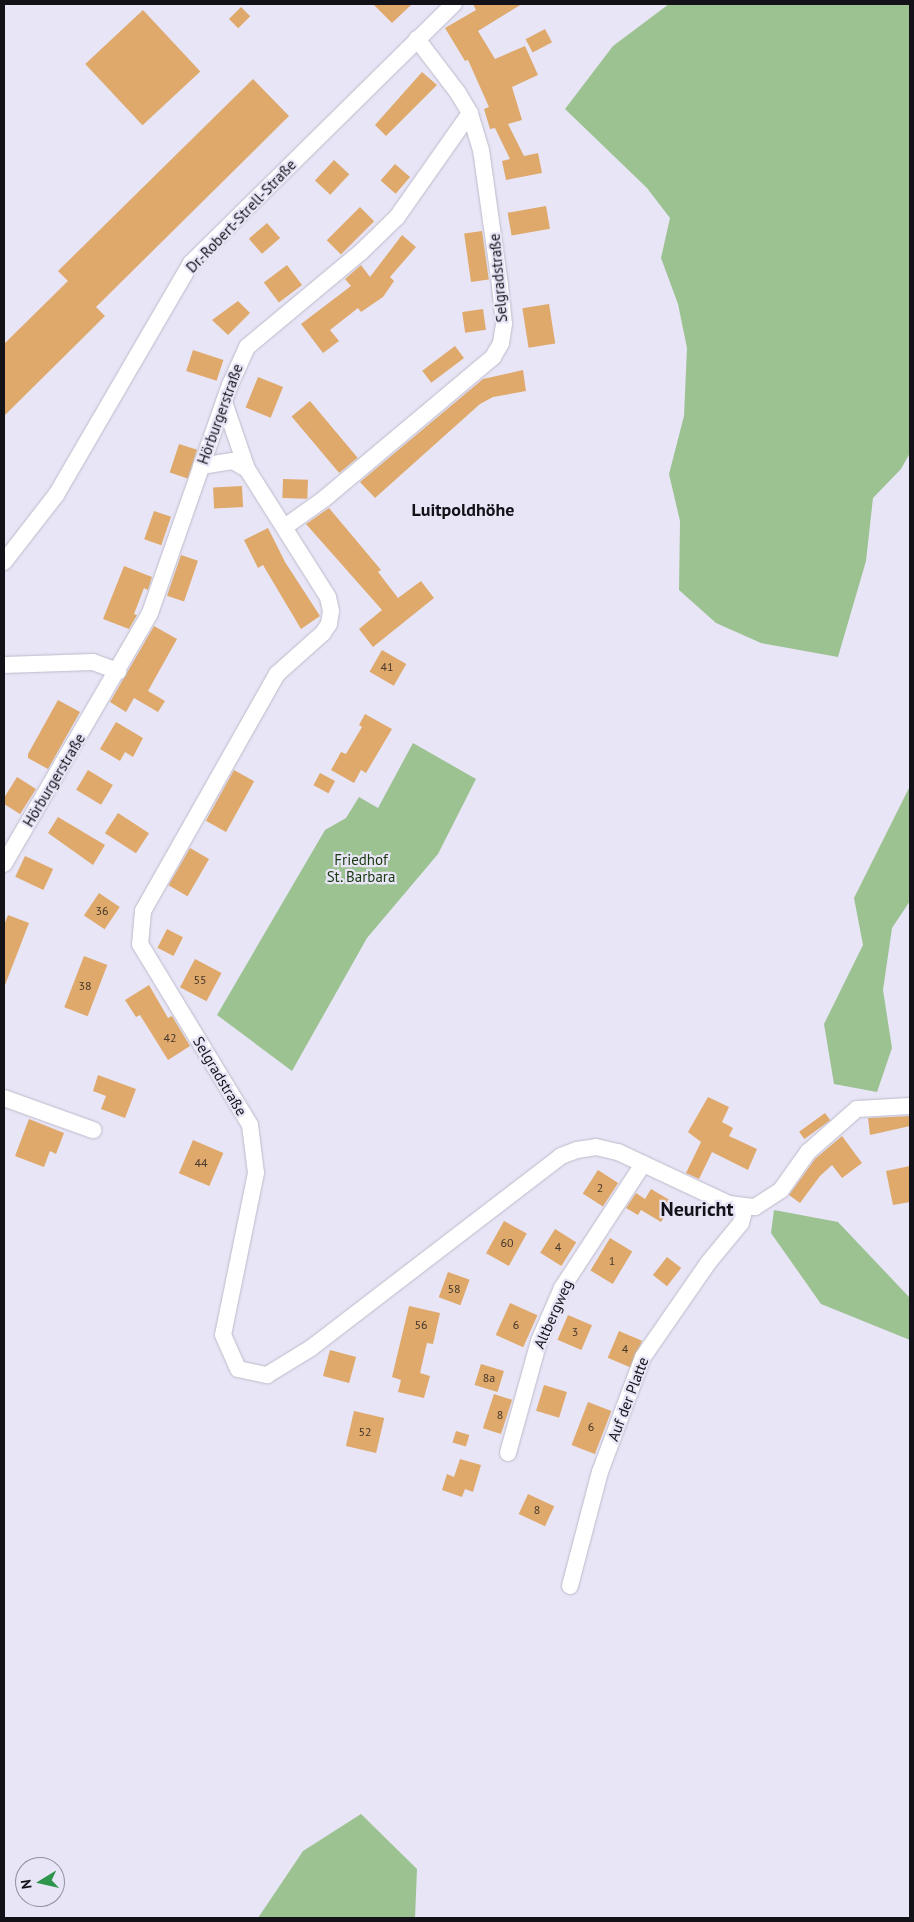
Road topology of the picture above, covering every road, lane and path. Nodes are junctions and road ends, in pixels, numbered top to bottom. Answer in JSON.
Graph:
{"nodes":[{"id":1,"x":454,"y":4,"type":"edge"},
{"id":2,"x":417,"y":39,"type":"junction"},
{"id":3,"x":470,"y":113,"type":"junction"},
{"id":4,"x":224,"y":402,"type":"junction"},
{"id":5,"x":201,"y":466,"type":"junction"},
{"id":6,"x":247,"y":469,"type":"junction"},
{"id":7,"x":286,"y":526,"type":"junction"},
{"id":8,"x":4,"y":562,"type":"edge"},
{"id":9,"x":4,"y":665,"type":"edge"},
{"id":10,"x":118,"y":671,"type":"junction"},
{"id":11,"x":4,"y":864,"type":"edge"},
{"id":12,"x":4,"y":1098,"type":"edge"},
{"id":13,"x":910,"y":1106,"type":"edge"},
{"id":14,"x":93,"y":1130,"type":"dead end"},
{"id":15,"x":643,"y":1164,"type":"junction"},
{"id":16,"x":745,"y":1208,"type":"junction"},
{"id":17,"x":508,"y":1453,"type":"dead end"},
{"id":18,"x":570,"y":1586,"type":"dead end"}],
"edges":[{"from":1,"to":2,"type":"street","name":"Dr.-Robert-Strell-Straße"},
{"from":2,"to":3,"type":"street","name":"Selgradstraße"},
{"from":2,"to":8,"type":"street","name":"Dr.-Robert-Strell-Straße"},
{"from":3,"to":4,"type":"street","name":"Hörburgerstraße"},
{"from":3,"to":7,"type":"street","name":"Selgradstraße"},
{"from":4,"to":5,"type":"street","name":"Hörburgerstraße"},
{"from":4,"to":6,"type":"street","name":"Selgradstraße"},
{"from":5,"to":6,"type":"street"},
{"from":5,"to":10,"type":"street","name":"Hörburgerstraße"},
{"from":6,"to":7,"type":"street","name":"Selgradstraße"},
{"from":7,"to":15,"type":"street","name":"Selgradstraße"},
{"from":9,"to":10,"type":"street"},
{"from":10,"to":11,"type":"street","name":"Hörburgerstraße"},
{"from":12,"to":14,"type":"street"},
{"from":13,"to":16,"type":"street"},
{"from":15,"to":16,"type":"street"},
{"from":15,"to":17,"type":"street","name":"Altbergweg"},
{"from":16,"to":18,"type":"street","name":"Auf der Platte"}]}
